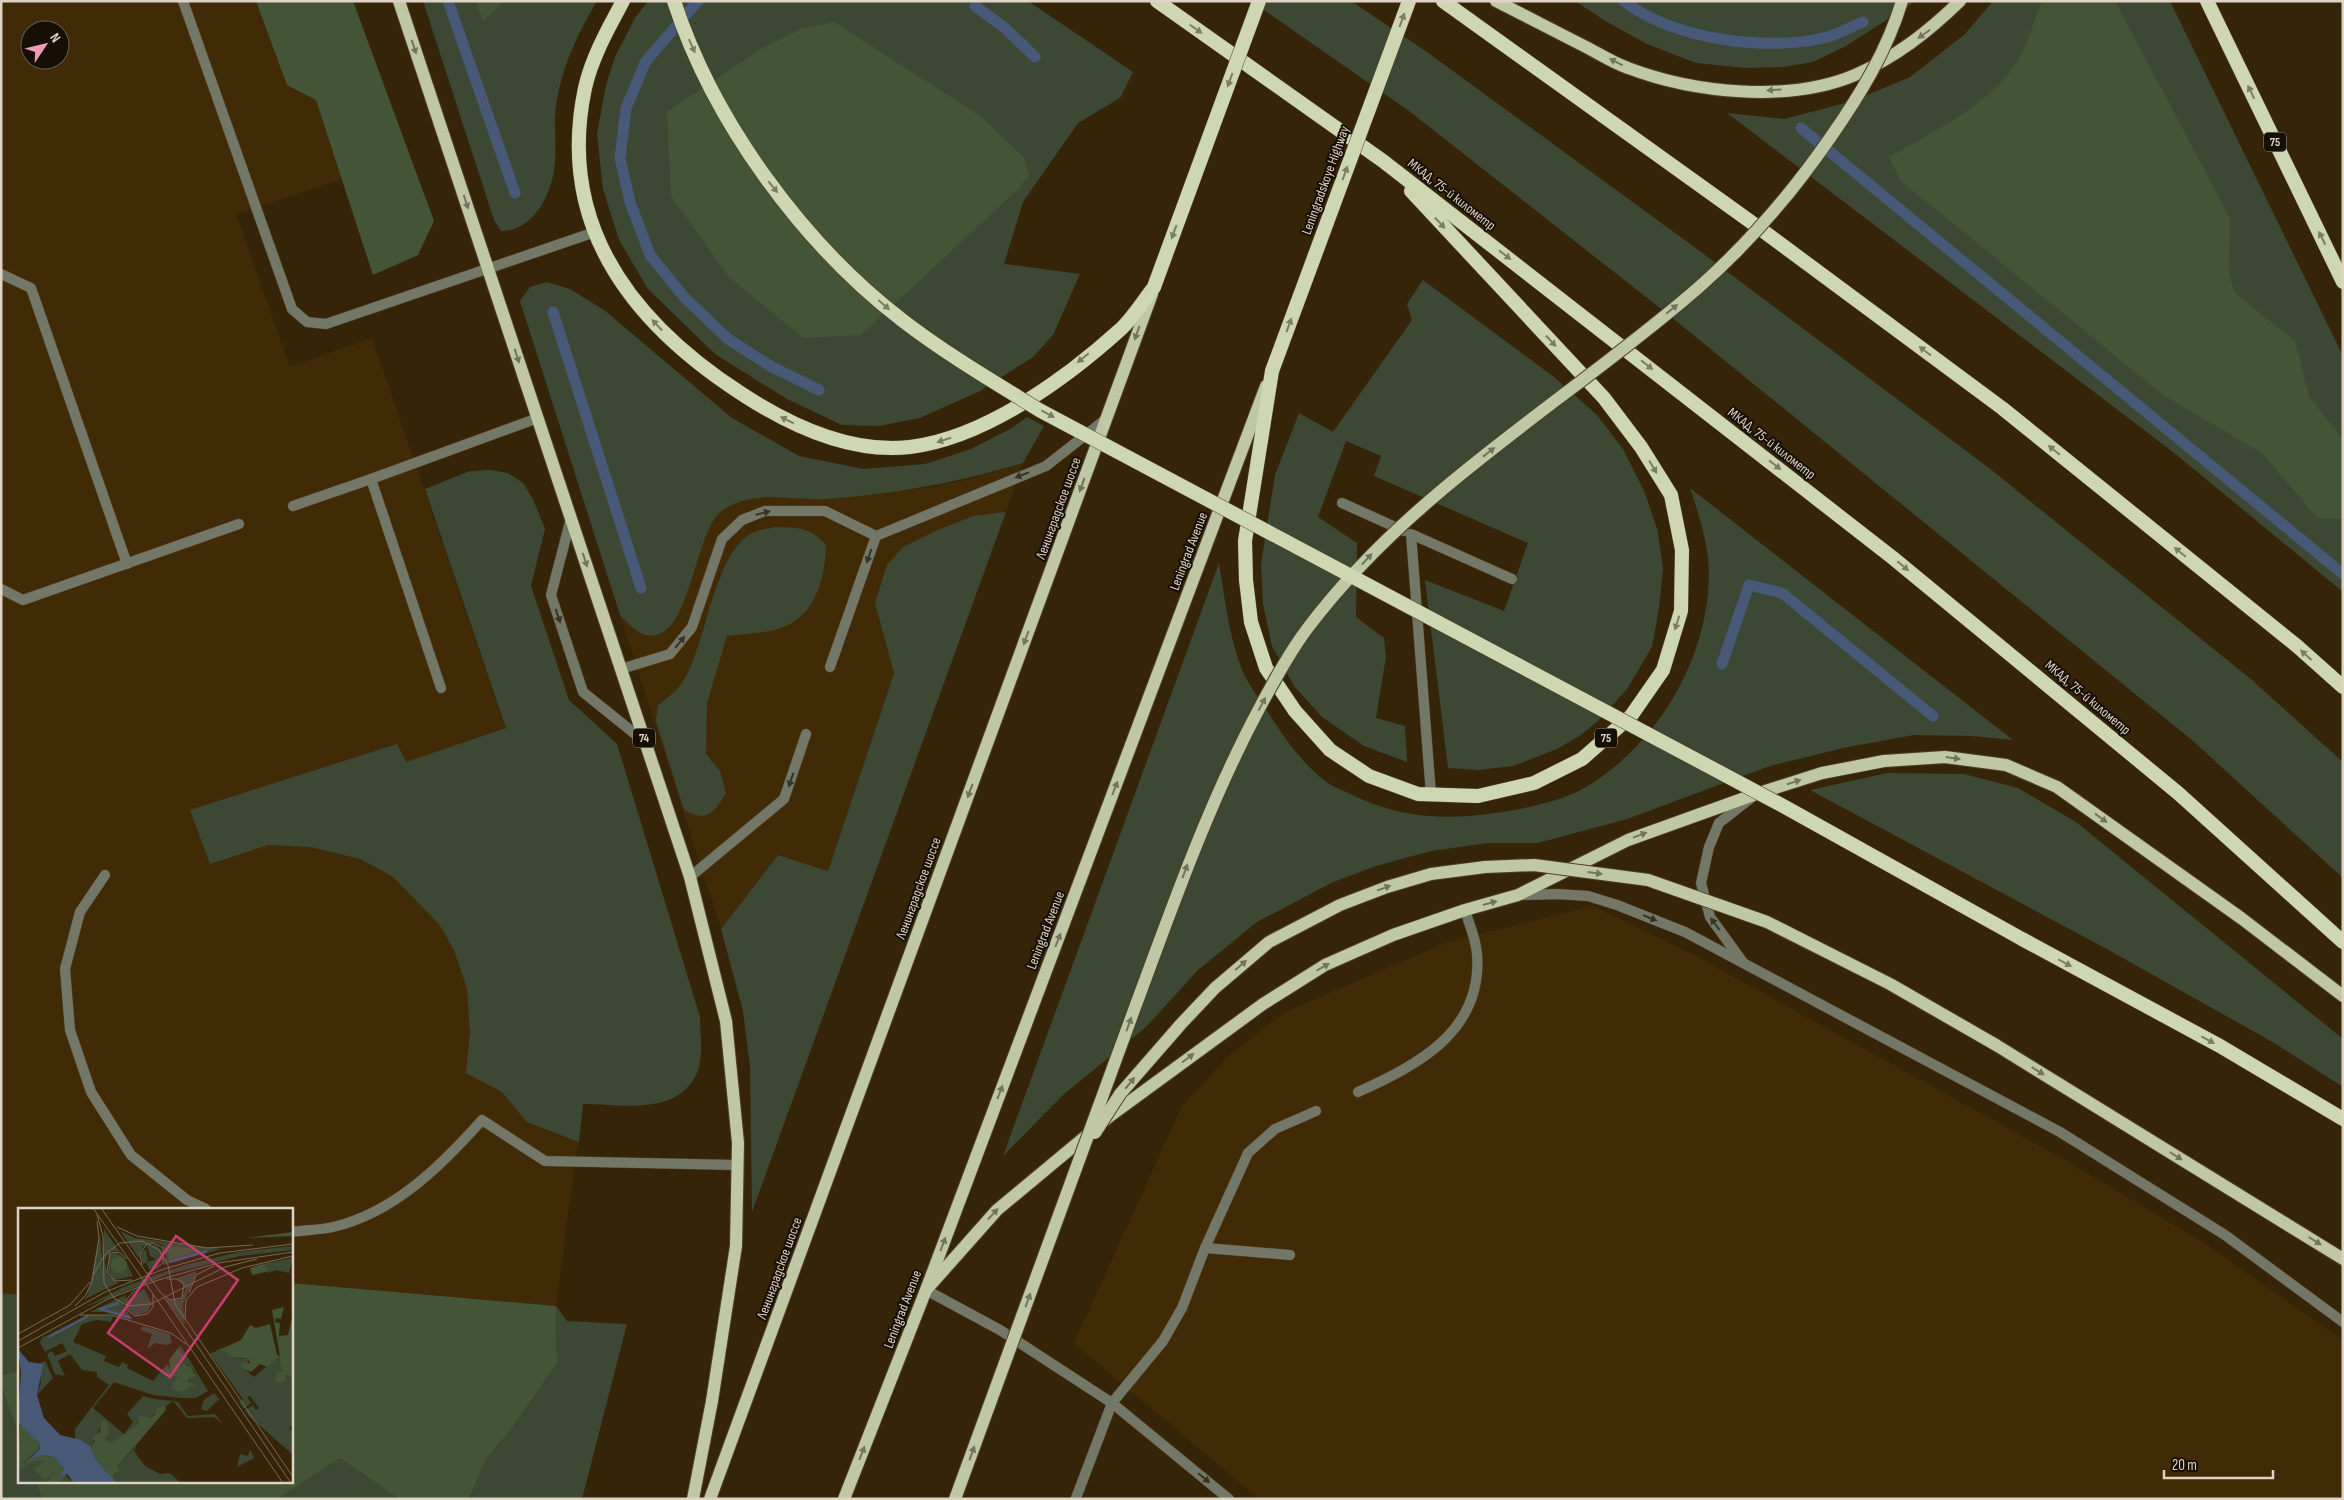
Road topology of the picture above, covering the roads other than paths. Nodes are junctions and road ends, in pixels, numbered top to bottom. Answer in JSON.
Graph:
{"nodes":[{"id":1,"x":183,"y":1,"type":"edge"},
{"id":2,"x":399,"y":1,"type":"edge"},
{"id":3,"x":624,"y":1,"type":"edge"},
{"id":4,"x":674,"y":1,"type":"edge"},
{"id":5,"x":1157,"y":1,"type":"edge"},
{"id":6,"x":1259,"y":1,"type":"edge"},
{"id":7,"x":1409,"y":1,"type":"edge"},
{"id":8,"x":1443,"y":1,"type":"edge"},
{"id":9,"x":1496,"y":1,"type":"edge"},
{"id":10,"x":1902,"y":1,"type":"edge"},
{"id":11,"x":1960,"y":1,"type":"edge"},
{"id":12,"x":2207,"y":1,"type":"edge"},
{"id":13,"x":1383,"y":162,"type":"junction"},
{"id":14,"x":595,"y":232,"type":"junction"},
{"id":15,"x":488,"y":269,"type":"junction"},
{"id":16,"x":1,"y":274,"type":"edge"},
{"id":17,"x":2343,"y":282,"type":"edge"},
{"id":18,"x":1154,"y":287,"type":"junction"},
{"id":19,"x":1272,"y":371,"type":"junction"},
{"id":20,"x":538,"y":418,"type":"junction"},
{"id":21,"x":1106,"y":420,"type":"junction"},
{"id":22,"x":371,"y":479,"type":"junction"},
{"id":23,"x":1342,"y":503,"type":"dead end"},
{"id":24,"x":293,"y":506,"type":"dead end"},
{"id":25,"x":571,"y":518,"type":"junction"},
{"id":26,"x":239,"y":524,"type":"dead end"},
{"id":27,"x":1412,"y":534,"type":"junction"},
{"id":28,"x":876,"y":536,"type":"junction"},
{"id":29,"x":126,"y":564,"type":"junction"},
{"id":30,"x":1512,"y":579,"type":"dead end"},
{"id":31,"x":1,"y":589,"type":"edge"},
{"id":32,"x":830,"y":667,"type":"dead end"},
{"id":33,"x":621,"y":669,"type":"junction"},
{"id":34,"x":2343,"y":687,"type":"edge"},
{"id":35,"x":441,"y":688,"type":"dead end"},
{"id":36,"x":806,"y":734,"type":"dead end"},
{"id":37,"x":645,"y":742,"type":"junction"},
{"id":38,"x":1756,"y":794,"type":"junction"},
{"id":39,"x":1431,"y":795,"type":"junction"},
{"id":40,"x":105,"y":874,"type":"dead end"},
{"id":41,"x":690,"y":877,"type":"junction"},
{"id":42,"x":1518,"y":895,"type":"junction"},
{"id":43,"x":1465,"y":910,"type":"junction"},
{"id":44,"x":2343,"y":942,"type":"edge"},
{"id":45,"x":1744,"y":963,"type":"junction"},
{"id":46,"x":2343,"y":996,"type":"edge"},
{"id":47,"x":1358,"y":1092,"type":"dead end"},
{"id":48,"x":1316,"y":1111,"type":"dead end"},
{"id":49,"x":2343,"y":1119,"type":"edge"},
{"id":50,"x":1082,"y":1152,"type":"junction"},
{"id":51,"x":737,"y":1165,"type":"junction"},
{"id":52,"x":204,"y":1208,"type":"edge"},
{"id":53,"x":292,"y":1232,"type":"edge"},
{"id":54,"x":1205,"y":1248,"type":"junction"},
{"id":55,"x":1290,"y":1254,"type":"dead end"},
{"id":56,"x":2343,"y":1259,"type":"edge"},
{"id":57,"x":926,"y":1290,"type":"junction"},
{"id":58,"x":2343,"y":1322,"type":"edge"},
{"id":59,"x":1112,"y":1403,"type":"junction"},
{"id":60,"x":1076,"y":1498,"type":"edge"},
{"id":61,"x":693,"y":1499,"type":"edge"},
{"id":62,"x":710,"y":1499,"type":"edge"},
{"id":63,"x":844,"y":1499,"type":"edge"},
{"id":64,"x":955,"y":1499,"type":"edge"},
{"id":65,"x":1229,"y":1499,"type":"edge"}],
"edges":[{"from":1,"to":15,"type":"lane"},
{"from":2,"to":15,"type":"main road","number":"74","one_way":true},
{"from":3,"to":14,"type":"highway"},
{"from":4,"to":49,"type":"highway","one_way":true,"bridge":true},
{"from":5,"to":13,"type":"highway","name":"МКАД, 75-й километр","one_way":true},
{"from":6,"to":18,"type":"highway","one_way":true,"bridge":true},
{"from":19,"to":7,"type":"highway","name":"Leningradskoye Highway","one_way":true,"bridge":true},
{"from":34,"to":8,"type":"highway","one_way":true},
{"from":11,"to":9,"type":"main road","one_way":true},
{"from":50,"to":10,"type":"main road","one_way":true,"bridge":true},
{"from":17,"to":12,"type":"highway","number":"75","one_way":true},
{"from":13,"to":39,"type":"highway","number":"75","one_way":true},
{"from":13,"to":44,"type":"highway","name":"МКАД, 75-й километр","one_way":true},
{"from":14,"to":15,"type":"lane"},
{"from":18,"to":14,"type":"highway","one_way":true},
{"from":15,"to":20,"type":"main road","number":"74","one_way":true},
{"from":16,"to":29,"type":"lane"},
{"from":18,"to":21,"type":"main road","name":"Ленинградское шоссе","one_way":true},
{"from":19,"to":39,"type":"highway","number":"75"},
{"from":57,"to":19,"type":"main road","name":"Leningrad Avenue","one_way":true},
{"from":20,"to":22,"type":"lane"},
{"from":20,"to":25,"type":"main road","number":"74"},
{"from":21,"to":28,"type":"lane","one_way":true},
{"from":21,"to":62,"type":"main road","name":"Ленинградское шоссе","one_way":true},
{"from":22,"to":24,"type":"lane"},
{"from":22,"to":35,"type":"lane"},
{"from":23,"to":27,"type":"lane"},
{"from":25,"to":33,"type":"main road","number":"74","one_way":true},
{"from":25,"to":37,"type":"lane","one_way":true},
{"from":26,"to":29,"type":"lane"},
{"from":27,"to":30,"type":"lane"},
{"from":27,"to":39,"type":"lane"},
{"from":28,"to":32,"type":"lane","one_way":true},
{"from":33,"to":28,"type":"lane","one_way":true},
{"from":29,"to":31,"type":"lane"},
{"from":33,"to":37,"type":"main road","number":"74"},
{"from":36,"to":41,"type":"lane","one_way":true},
{"from":37,"to":41,"type":"main road","number":"74"},
{"from":42,"to":38,"type":"main road","one_way":true},
{"from":45,"to":38,"type":"lane","one_way":true},
{"from":38,"to":46,"type":"main road","one_way":true},
{"from":40,"to":52,"type":"lane"},
{"from":41,"to":51,"type":"main road","number":"74"},
{"from":43,"to":42,"type":"main road","one_way":true},
{"from":42,"to":45,"type":"lane","one_way":true},
{"from":43,"to":47,"type":"lane"},
{"from":57,"to":43,"type":"main road","one_way":true},
{"from":45,"to":58,"type":"lane"},
{"from":48,"to":54,"type":"lane"},
{"from":50,"to":56,"type":"main road","one_way":true,"bridge":true},
{"from":64,"to":50,"type":"main road","one_way":true,"bridge":true},
{"from":51,"to":53,"type":"lane"},
{"from":51,"to":61,"type":"main road","number":"74"},
{"from":54,"to":55,"type":"lane"},
{"from":54,"to":59,"type":"lane"},
{"from":57,"to":59,"type":"lane"},
{"from":63,"to":57,"type":"main road","name":"Leningrad Avenue","one_way":true},
{"from":59,"to":60,"type":"lane"},
{"from":59,"to":65,"type":"lane","one_way":true}]}
